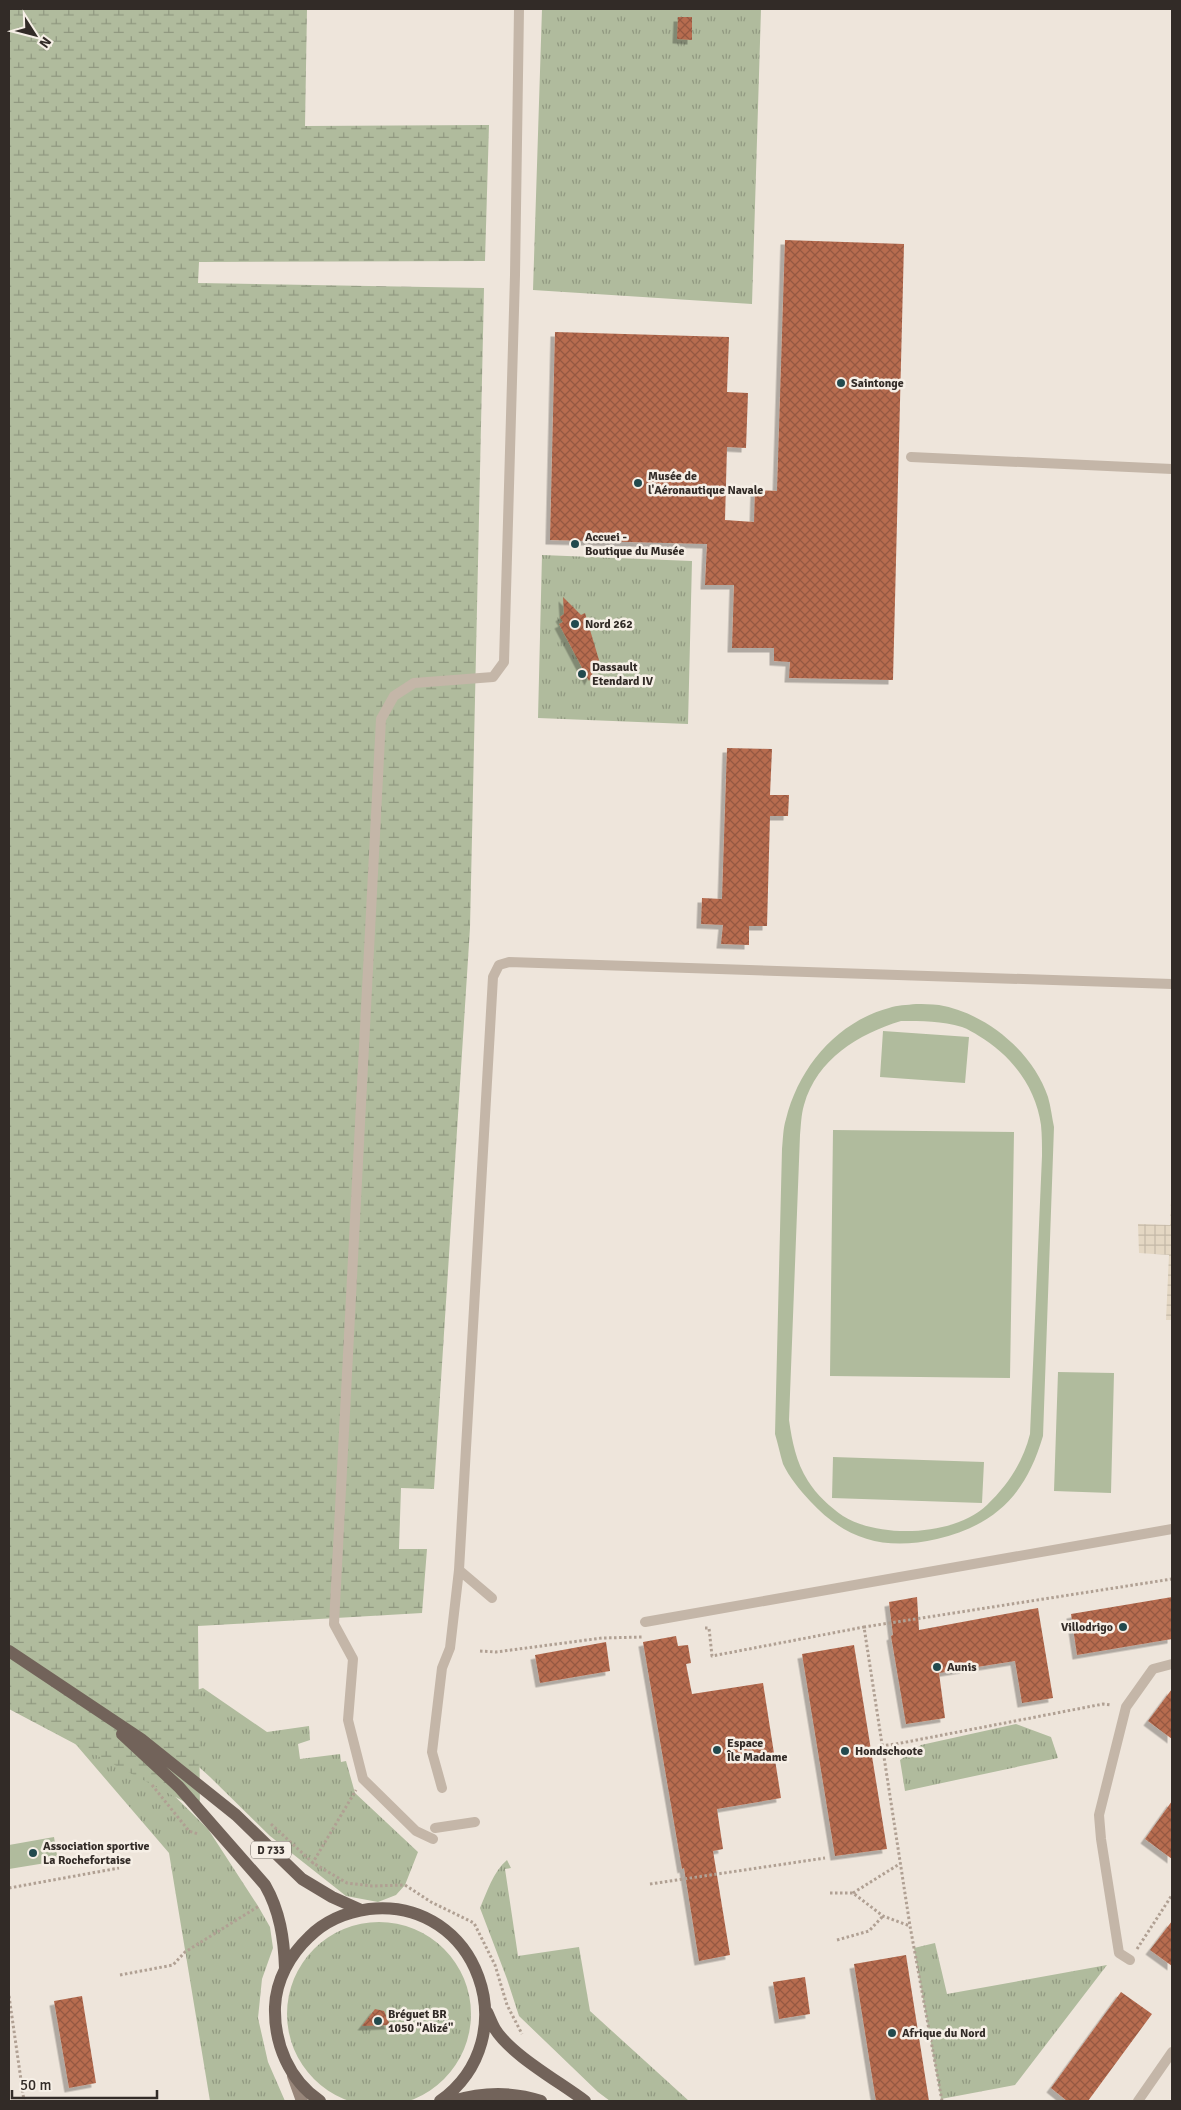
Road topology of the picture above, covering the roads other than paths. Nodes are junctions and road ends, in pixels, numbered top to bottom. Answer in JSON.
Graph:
{"nodes":[{"id":1,"x":519,"y":9,"type":"edge"},
{"id":2,"x":911,"y":457,"type":"dead end"},
{"id":3,"x":1172,"y":469,"type":"edge"},
{"id":4,"x":1172,"y":984,"type":"edge"},
{"id":5,"x":1172,"y":1529,"type":"edge"},
{"id":6,"x":459,"y":1570,"type":"junction"},
{"id":7,"x":492,"y":1598,"type":"dead end"},
{"id":8,"x":646,"y":1622,"type":"dead end"},
{"id":9,"x":9,"y":1651,"type":"edge"},
{"id":10,"x":1172,"y":1664,"type":"edge"},
{"id":11,"x":88,"y":1704,"type":"junction"},
{"id":12,"x":442,"y":1788,"type":"dead end"},
{"id":13,"x":475,"y":1822,"type":"dead end"},
{"id":14,"x":436,"y":1828,"type":"dead end"},
{"id":15,"x":433,"y":1839,"type":"dead end"},
{"id":16,"x":361,"y":1910,"type":"junction"},
{"id":17,"x":1130,"y":1960,"type":"road end"},
{"id":18,"x":285,"y":1968,"type":"junction"},
{"id":19,"x":486,"y":2010,"type":"junction"},
{"id":20,"x":1172,"y":2052,"type":"edge"},
{"id":21,"x":292,"y":2073,"type":"junction"},
{"id":22,"x":302,"y":2101,"type":"edge"},
{"id":23,"x":320,"y":2101,"type":"edge"},
{"id":24,"x":440,"y":2101,"type":"edge"},
{"id":25,"x":454,"y":2101,"type":"edge"},
{"id":26,"x":541,"y":2101,"type":"edge"},
{"id":27,"x":585,"y":2101,"type":"edge"},
{"id":28,"x":1138,"y":2101,"type":"edge"}],
"edges":[{"from":1,"to":15,"type":"lane"},
{"from":2,"to":3,"type":"lane"},
{"from":4,"to":6,"type":"lane"},
{"from":5,"to":8,"type":"lane"},
{"from":6,"to":7,"type":"lane"},
{"from":6,"to":12,"type":"lane"},
{"from":9,"to":11,"type":"main road","number":"D 733"},
{"from":10,"to":17,"type":"lane"},
{"from":11,"to":16,"type":"main road","number":"D 733"},
{"from":11,"to":18,"type":"main road","number":"D 733"},
{"from":13,"to":14,"type":"lane"},
{"from":16,"to":18,"type":"main road"},
{"from":16,"to":19,"type":"main road"},
{"from":18,"to":21,"type":"main road"},
{"from":19,"to":24,"type":"main road"},
{"from":19,"to":27,"type":"main road"},
{"from":20,"to":28,"type":"lane"},
{"from":21,"to":22,"type":"street"},
{"from":21,"to":23,"type":"main road"},
{"from":25,"to":26,"type":"main road"}]}
